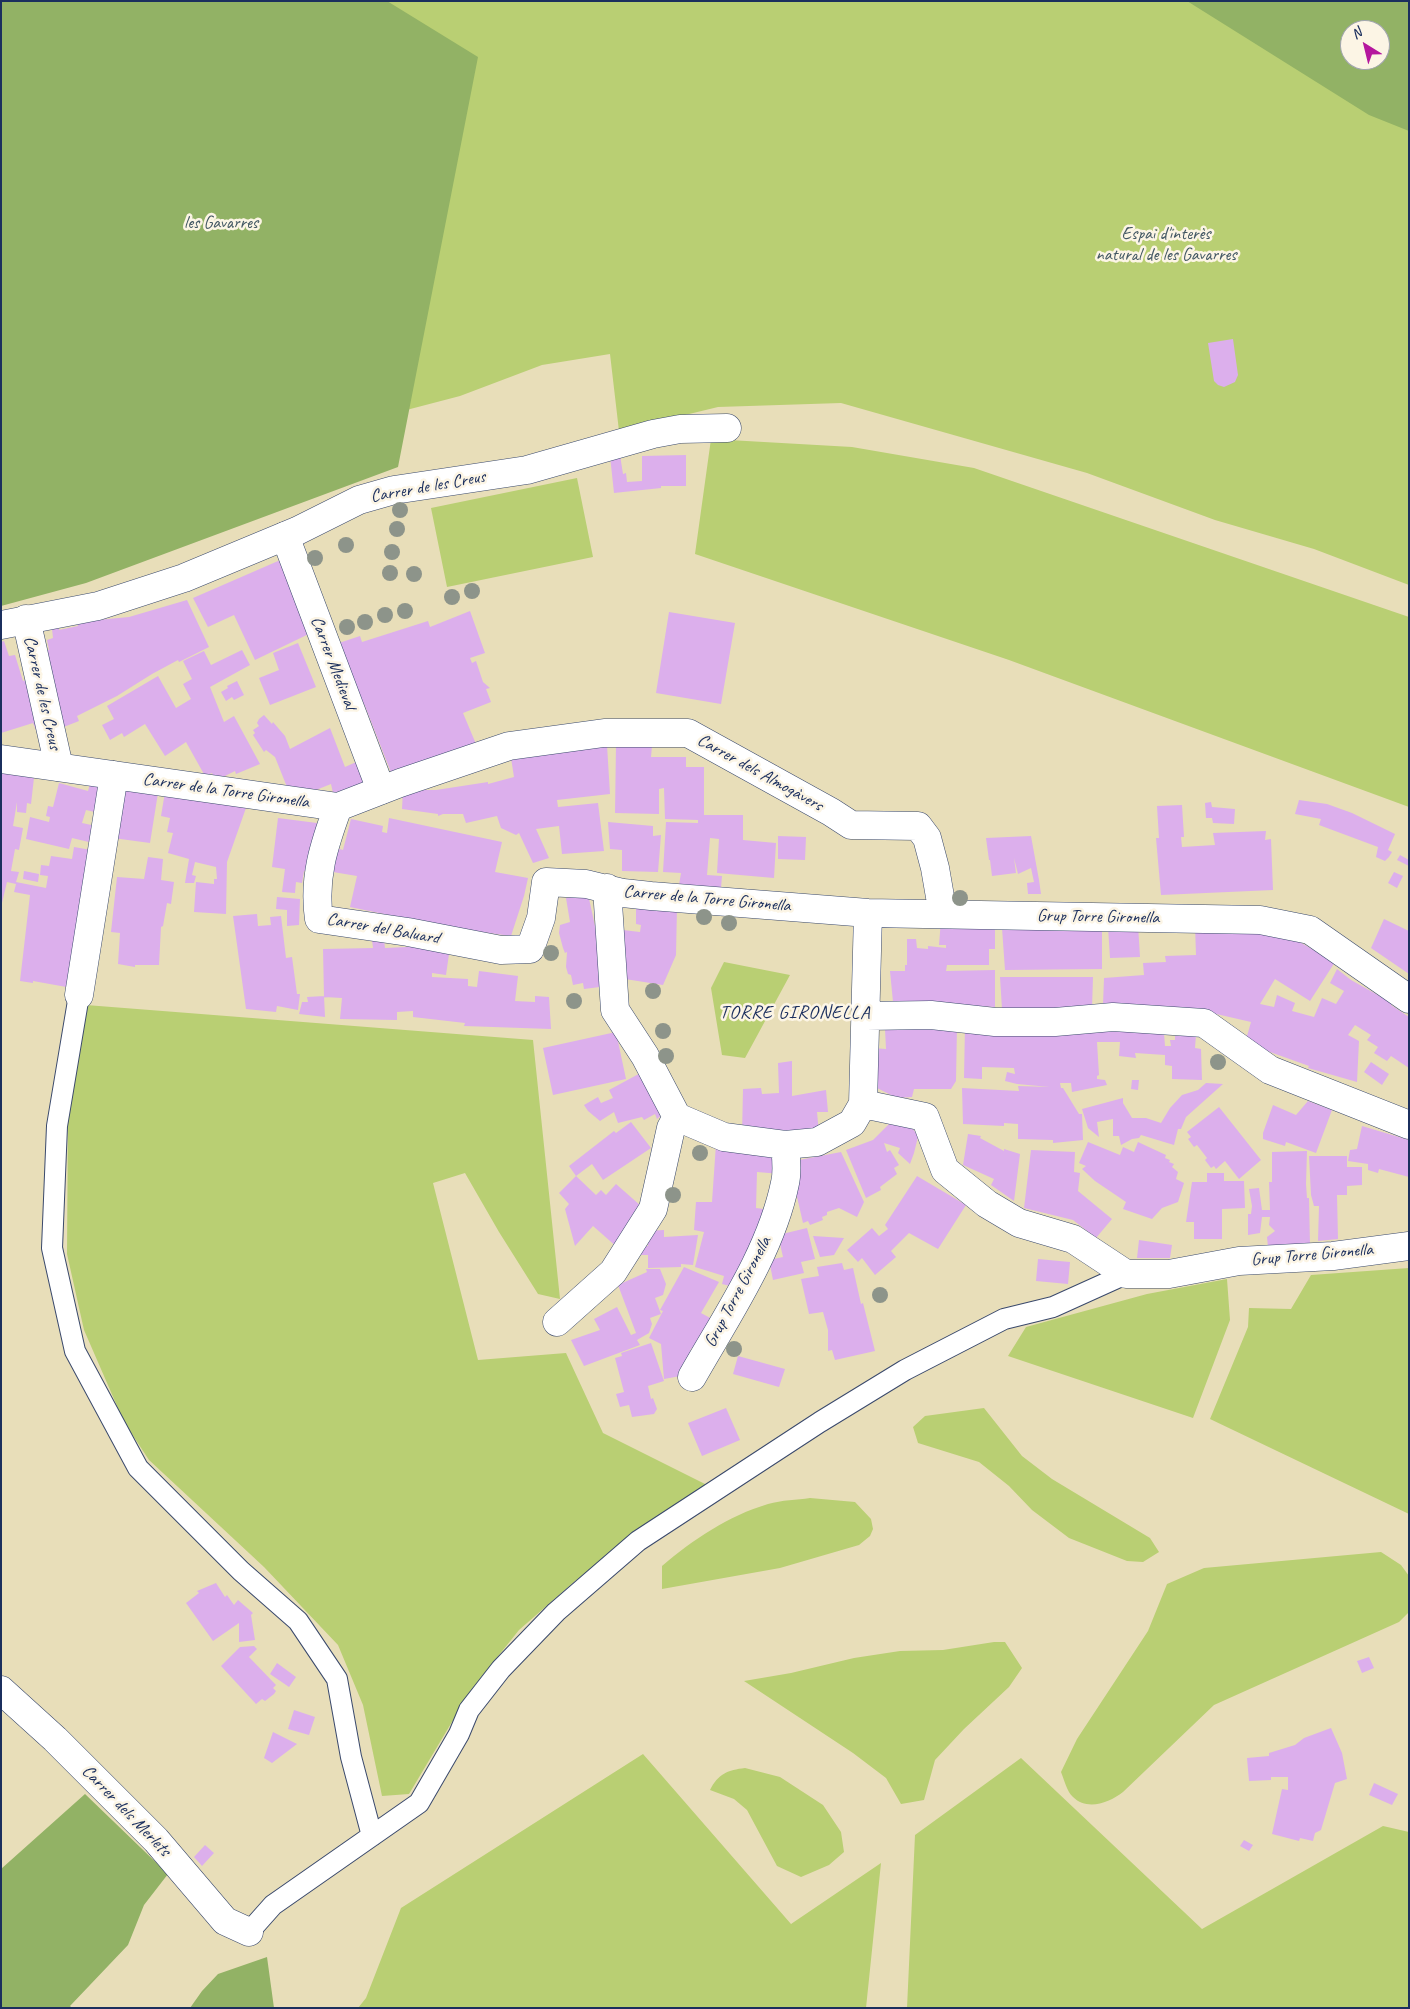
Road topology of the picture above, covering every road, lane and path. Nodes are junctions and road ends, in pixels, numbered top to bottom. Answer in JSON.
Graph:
{"nodes":[{"id":1,"x":727,"y":428,"type":"dead end"},
{"id":2,"x":285,"y":536,"type":"junction"},
{"id":3,"x":13,"y":622,"type":"edge"},
{"id":4,"x":1,"y":759,"type":"edge"},
{"id":5,"x":59,"y":767,"type":"junction"},
{"id":6,"x":114,"y":775,"type":"junction"},
{"id":7,"x":381,"y":790,"type":"junction"},
{"id":8,"x":338,"y":807,"type":"junction"},
{"id":9,"x":546,"y":882,"type":"joint"},
{"id":10,"x":607,"y":888,"type":"junction"},
{"id":11,"x":868,"y":913,"type":"junction"},
{"id":12,"x":943,"y":914,"type":"junction"},
{"id":13,"x":79,"y":995,"type":"joint"},
{"id":14,"x":1409,"y":999,"type":"edge"},
{"id":15,"x":866,"y":1016,"type":"junction"},
{"id":16,"x":863,"y":1104,"type":"junction"},
{"id":17,"x":677,"y":1117,"type":"junction"},
{"id":18,"x":1409,"y":1125,"type":"edge"},
{"id":19,"x":785,"y":1145,"type":"junction"},
{"id":20,"x":1409,"y":1246,"type":"edge"},
{"id":21,"x":1126,"y":1274,"type":"junction"},
{"id":22,"x":557,"y":1322,"type":"dead end"},
{"id":23,"x":692,"y":1377,"type":"dead end"},
{"id":24,"x":1,"y":1690,"type":"edge"},
{"id":25,"x":372,"y":1836,"type":"junction"},
{"id":26,"x":249,"y":1932,"type":"joint"}],
"edges":[{"from":1,"to":2,"type":"street","name":"Carrer de les Creus"},
{"from":2,"to":3,"type":"street","name":"Carrer de les Creus"},
{"from":2,"to":7,"type":"street","name":"Carrer Medieval"},
{"from":3,"to":5,"type":"street","name":"Carrer de les Creus"},
{"from":4,"to":5,"type":"street","name":"Carrer de la Torre Gironella"},
{"from":5,"to":6,"type":"street","name":"Carrer de la Torre Gironella"},
{"from":6,"to":8,"type":"street","name":"Carrer de la Torre Gironella"},
{"from":6,"to":13,"type":"street"},
{"from":7,"to":8,"type":"street","name":"Carrer dels Almogàvers"},
{"from":7,"to":12,"type":"street","name":"Carrer dels Almogàvers"},
{"from":8,"to":9,"type":"street","name":"Carrer del Baluard"},
{"from":9,"to":10,"type":"street","name":"Carrer de la Torre Gironella"},
{"from":10,"to":11,"type":"street","name":"Carrer de la Torre Gironella"},
{"from":10,"to":17,"type":"street"},
{"from":11,"to":12,"type":"street","name":"Grup Torre Gironella"},
{"from":11,"to":15,"type":"street"},
{"from":12,"to":14,"type":"street","name":"Grup Torre Gironella"},
{"from":13,"to":25,"type":"lane"},
{"from":15,"to":16,"type":"street"},
{"from":15,"to":18,"type":"street"},
{"from":16,"to":19,"type":"street"},
{"from":16,"to":21,"type":"street"},
{"from":17,"to":19,"type":"street"},
{"from":17,"to":22,"type":"street"},
{"from":19,"to":23,"type":"street","name":"Grup Torre Gironella"},
{"from":20,"to":21,"type":"street","name":"Grup Torre Gironella"},
{"from":21,"to":25,"type":"lane"},
{"from":24,"to":26,"type":"street","name":"Carrer dels Merlets"},
{"from":25,"to":26,"type":"lane"}]}
